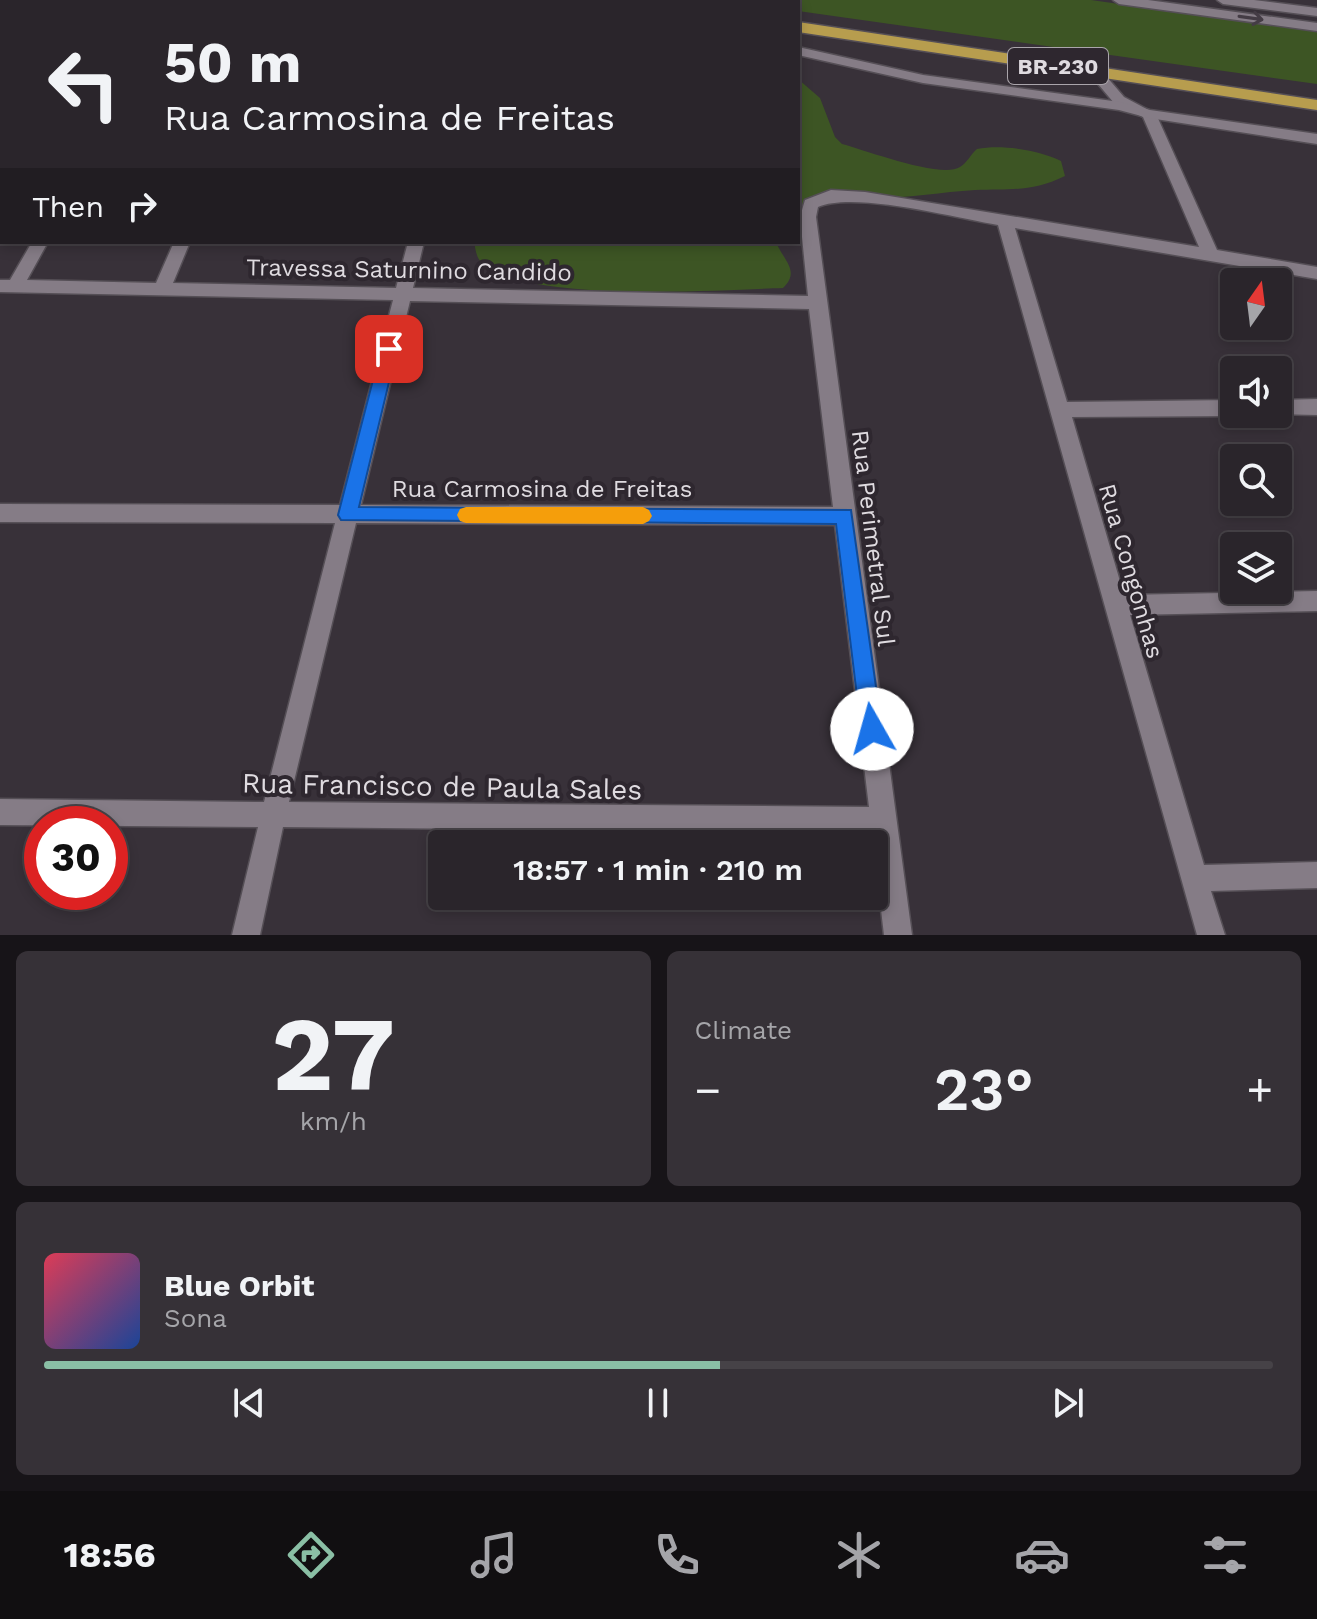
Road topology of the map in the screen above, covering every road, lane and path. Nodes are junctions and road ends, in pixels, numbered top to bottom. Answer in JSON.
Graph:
{"nodes":[{"id":1,"x":1119,"y":0,"type":"edge"},
{"id":2,"x":1223,"y":0,"type":"edge"},
{"id":3,"x":1317,"y":12,"type":"edge"},
{"id":4,"x":800,"y":27,"type":"edge"},
{"id":5,"x":1317,"y":27,"type":"edge"},
{"id":6,"x":800,"y":51,"type":"edge"},
{"id":7,"x":1095,"y":72,"type":"junction"},
{"id":8,"x":1317,"y":105,"type":"edge"},
{"id":9,"x":1149,"y":114,"type":"junction"},
{"id":10,"x":1317,"y":139,"type":"edge"},
{"id":11,"x":1005,"y":220,"type":"junction"},
{"id":12,"x":38,"y":244,"type":"edge"},
{"id":13,"x":181,"y":244,"type":"edge"},
{"id":14,"x":416,"y":244,"type":"edge"},
{"id":15,"x":1211,"y":255,"type":"junction"},
{"id":16,"x":1317,"y":273,"type":"edge"},
{"id":17,"x":7,"y":286,"type":"edge"},
{"id":18,"x":162,"y":289,"type":"junction"},
{"id":19,"x":403,"y":294,"type":"junction"},
{"id":20,"x":817,"y":303,"type":"junction"},
{"id":21,"x":1317,"y":407,"type":"edge"},
{"id":22,"x":1220,"y":408,"type":"edge"},
{"id":23,"x":1292,"y":408,"type":"edge"},
{"id":24,"x":1058,"y":410,"type":"junction"},
{"id":25,"x":0,"y":513,"type":"edge"},
{"id":26,"x":348,"y":515,"type":"junction"},
{"id":27,"x":844,"y":516,"type":"junction"},
{"id":28,"x":1317,"y":601,"type":"edge"},
{"id":29,"x":1114,"y":605,"type":"junction"},
{"id":30,"x":0,"y":812,"type":"edge"},
{"id":31,"x":273,"y":815,"type":"junction"},
{"id":32,"x":883,"y":820,"type":"junction"},
{"id":33,"x":1317,"y":875,"type":"edge"},
{"id":34,"x":1194,"y":878,"type":"junction"},
{"id":35,"x":246,"y":935,"type":"edge"},
{"id":36,"x":898,"y":935,"type":"edge"},
{"id":37,"x":1211,"y":935,"type":"edge"}],
"edges":[{"from":1,"to":5,"type":"street","one_way":true},
{"from":2,"to":3,"type":"street"},
{"from":4,"to":7,"type":"highway","number":"BR-230"},
{"from":6,"to":9,"type":"street"},
{"from":7,"to":8,"type":"highway","number":"BR-230"},
{"from":7,"to":9,"type":"street"},
{"from":9,"to":10,"type":"street"},
{"from":9,"to":15,"type":"street"},
{"from":11,"to":15,"type":"street"},
{"from":11,"to":20,"type":"street","name":"Rua Perimetral Sul"},
{"from":11,"to":24,"type":"street","name":"Rua Congonhas"},
{"from":12,"to":17,"type":"street"},
{"from":13,"to":18,"type":"street"},
{"from":14,"to":19,"type":"street"},
{"from":15,"to":16,"type":"street"},
{"from":17,"to":18,"type":"street","name":"Travessa Saturnino Candido"},
{"from":18,"to":19,"type":"street","name":"Travessa Saturnino Candido"},
{"from":19,"to":20,"type":"street","name":"Travessa Saturnino Candido"},
{"from":19,"to":26,"type":"street"},
{"from":20,"to":27,"type":"street","name":"Rua Perimetral Sul"},
{"from":21,"to":23,"type":"street"},
{"from":22,"to":24,"type":"street"},
{"from":24,"to":29,"type":"street","name":"Rua Congonhas"},
{"from":25,"to":26,"type":"street","name":"Rua Carmosina de Freitas"},
{"from":26,"to":27,"type":"street","name":"Rua Carmosina de Freitas"},
{"from":26,"to":31,"type":"street"},
{"from":27,"to":32,"type":"street","name":"Rua Perimetral Sul"},
{"from":28,"to":29,"type":"street"},
{"from":29,"to":34,"type":"street","name":"Rua Congonhas"},
{"from":30,"to":31,"type":"street","name":"Rua Francisco de Paula Sales"},
{"from":31,"to":32,"type":"street","name":"Rua Francisco de Paula Sales"},
{"from":31,"to":35,"type":"street"},
{"from":32,"to":36,"type":"street","name":"Rua Perimetral Sul"},
{"from":33,"to":34,"type":"street"},
{"from":34,"to":37,"type":"street","name":"Rua Congonhas"}]}
